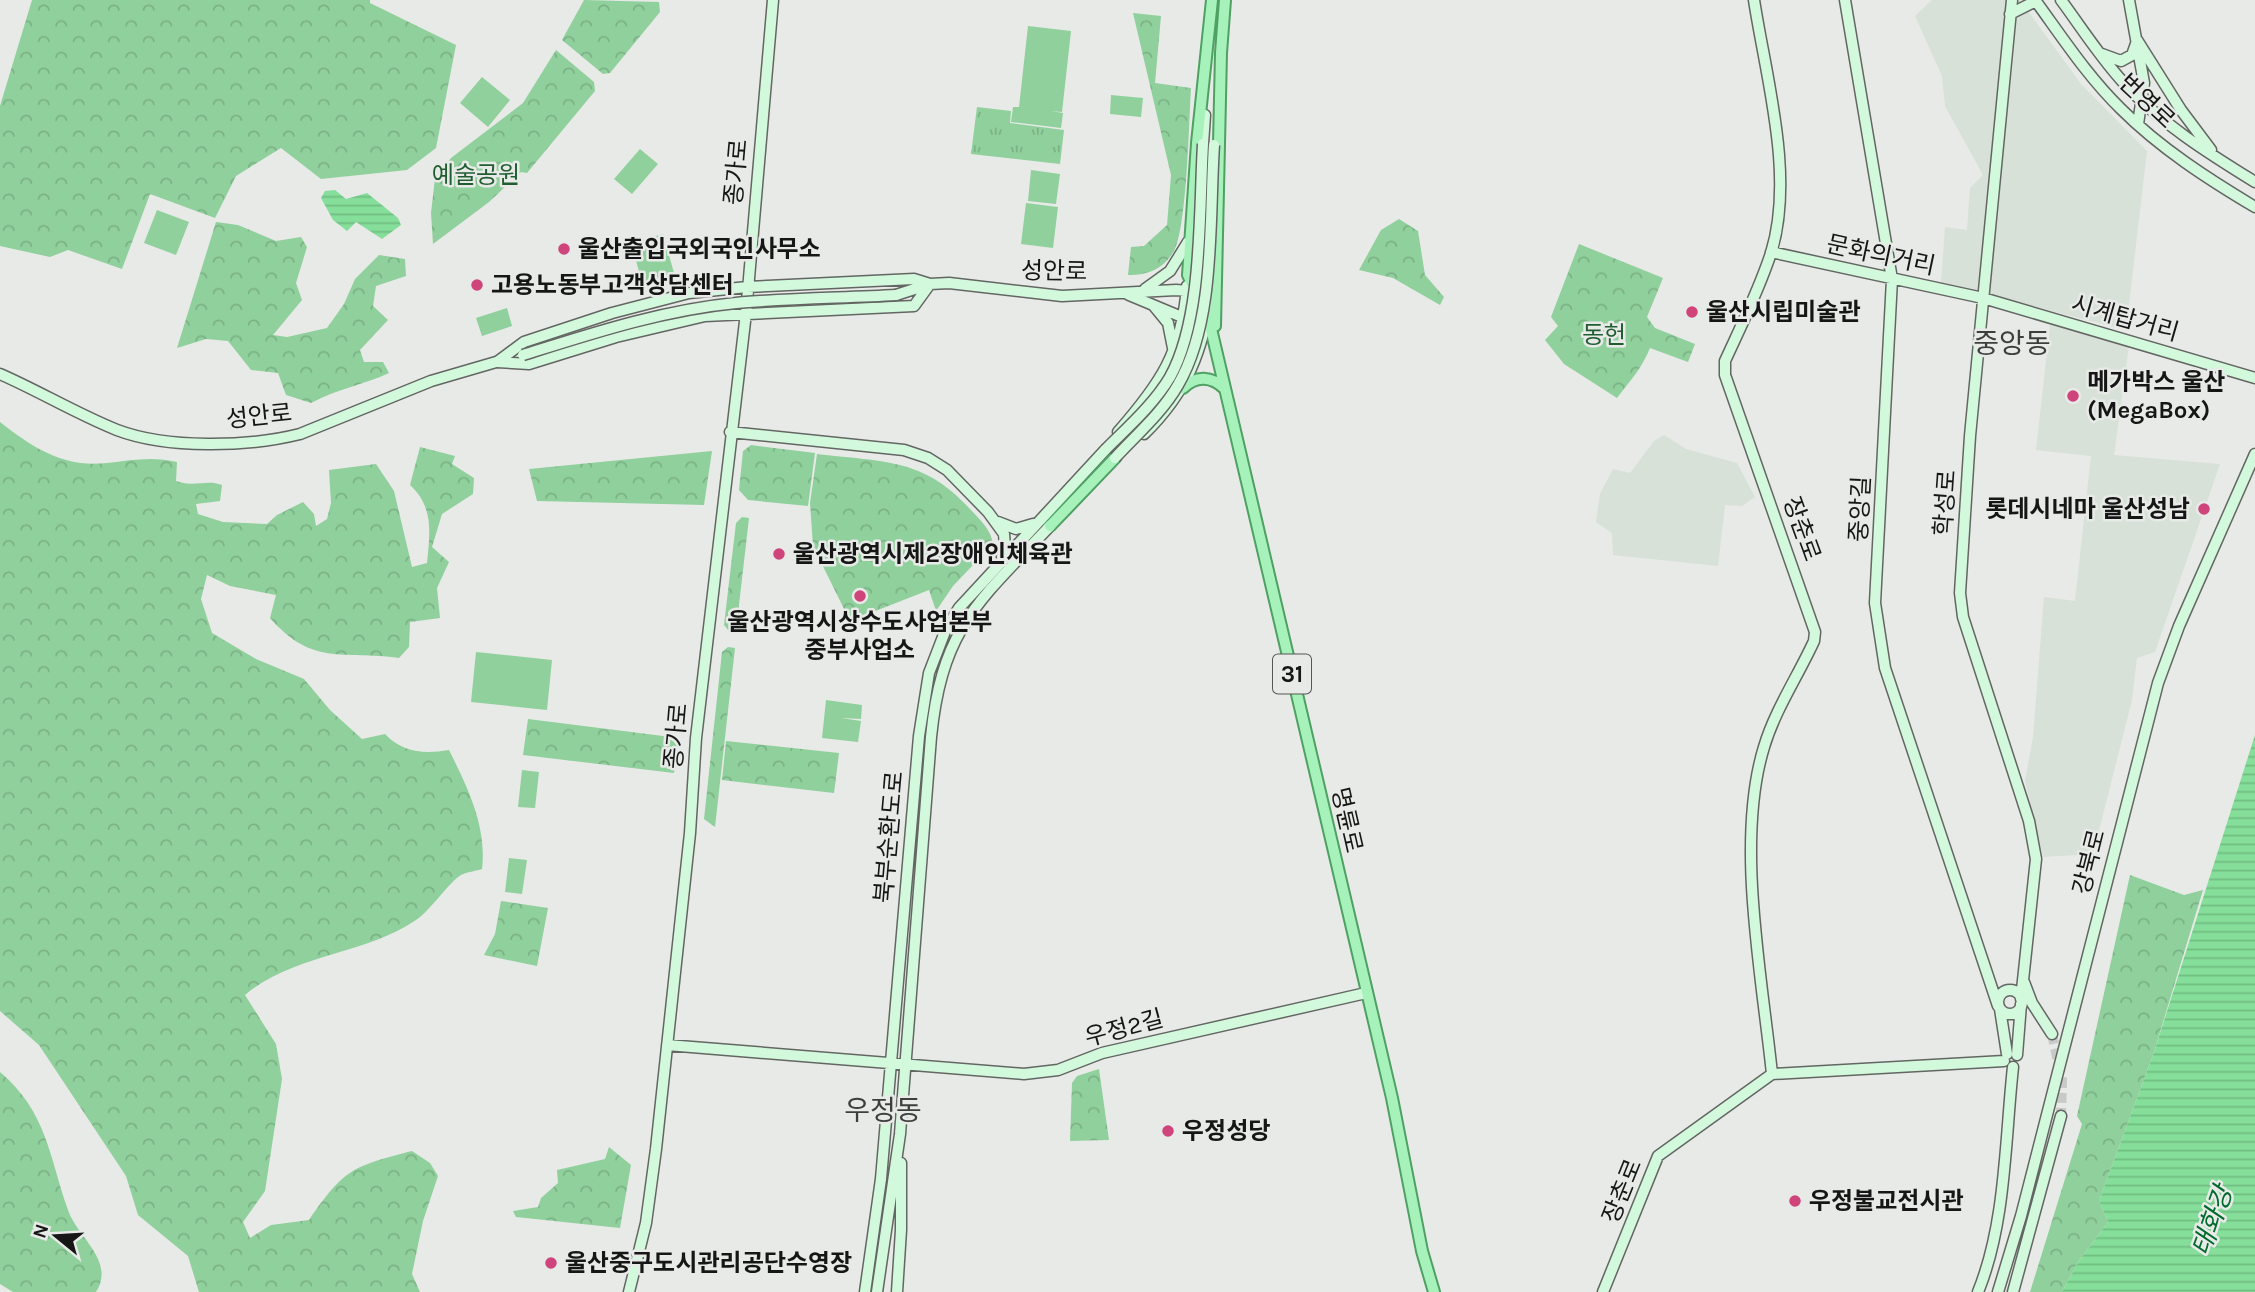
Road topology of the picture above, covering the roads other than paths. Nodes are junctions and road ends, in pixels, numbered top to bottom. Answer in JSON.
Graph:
{"nodes":[{"id":1,"x":773,"y":0,"type":"edge"},
{"id":2,"x":1212,"y":0,"type":"edge"},
{"id":3,"x":1226,"y":0,"type":"edge"},
{"id":4,"x":1754,"y":0,"type":"edge"},
{"id":5,"x":1845,"y":0,"type":"edge"},
{"id":6,"x":2012,"y":0,"type":"edge"},
{"id":7,"x":2061,"y":0,"type":"edge"},
{"id":8,"x":2129,"y":0,"type":"edge"},
{"id":9,"x":2035,"y":1,"type":"edge"},
{"id":10,"x":2010,"y":14,"type":"junction"},
{"id":11,"x":2137,"y":40,"type":"junction"},
{"id":12,"x":2097,"y":50,"type":"junction"},
{"id":13,"x":1208,"y":52,"type":"junction"},
{"id":14,"x":1221,"y":53,"type":"junction"},
{"id":15,"x":2142,"y":100,"type":"junction"},
{"id":16,"x":2137,"y":124,"type":"junction"},
{"id":17,"x":1208,"y":144,"type":"junction"},
{"id":18,"x":2220,"y":160,"type":"junction"},
{"id":19,"x":2255,"y":182,"type":"edge"},
{"id":20,"x":2255,"y":208,"type":"edge"},
{"id":21,"x":1191,"y":235,"type":"junction"},
{"id":22,"x":1771,"y":252,"type":"junction"},
{"id":23,"x":1214,"y":276,"type":"junction"},
{"id":24,"x":1892,"y":279,"type":"junction"},
{"id":25,"x":930,"y":284,"type":"junction"},
{"id":26,"x":747,"y":287,"type":"junction"},
{"id":27,"x":1190,"y":290,"type":"junction"},
{"id":28,"x":1140,"y":294,"type":"junction"},
{"id":29,"x":1983,"y":298,"type":"junction"},
{"id":30,"x":1210,"y":300,"type":"junction"},
{"id":31,"x":746,"y":313,"type":"junction"},
{"id":32,"x":1212,"y":315,"type":"junction"},
{"id":33,"x":1185,"y":317,"type":"junction"},
{"id":34,"x":1204,"y":332,"type":"junction"},
{"id":35,"x":1213,"y":344,"type":"junction"},
{"id":36,"x":1217,"y":356,"type":"junction"},
{"id":37,"x":497,"y":362,"type":"junction"},
{"id":38,"x":1169,"y":365,"type":"junction"},
{"id":39,"x":0,"y":374,"type":"edge"},
{"id":40,"x":2255,"y":378,"type":"edge"},
{"id":41,"x":1183,"y":388,"type":"junction"},
{"id":42,"x":1225,"y":389,"type":"junction"},
{"id":43,"x":730,"y":432,"type":"junction"},
{"id":44,"x":1111,"y":454,"type":"junction"},
{"id":45,"x":2255,"y":454,"type":"edge"},
{"id":46,"x":992,"y":517,"type":"junction"},
{"id":47,"x":1046,"y":522,"type":"junction"},
{"id":48,"x":999,"y":563,"type":"junction"},
{"id":49,"x":1366,"y":993,"type":"junction"},
{"id":50,"x":2022,"y":998,"type":"junction"},
{"id":51,"x":1999,"y":1007,"type":"junction"},
{"id":52,"x":2052,"y":1034,"type":"tunnel mouth"},
{"id":53,"x":667,"y":1045,"type":"junction"},
{"id":54,"x":2010,"y":1059,"type":"junction"},
{"id":55,"x":891,"y":1064,"type":"junction"},
{"id":56,"x":905,"y":1065,"type":"junction"},
{"id":57,"x":1772,"y":1074,"type":"junction"},
{"id":58,"x":2061,"y":1116,"type":"tunnel mouth"},
{"id":59,"x":900,"y":1134,"type":"junction"},
{"id":60,"x":629,"y":1292,"type":"edge"},
{"id":61,"x":865,"y":1292,"type":"edge"},
{"id":62,"x":877,"y":1292,"type":"edge"},
{"id":63,"x":897,"y":1292,"type":"edge"},
{"id":64,"x":1434,"y":1292,"type":"edge"},
{"id":65,"x":1603,"y":1292,"type":"edge"},
{"id":66,"x":1978,"y":1292,"type":"edge"},
{"id":67,"x":1997,"y":1292,"type":"edge"},
{"id":68,"x":2013,"y":1292,"type":"edge"}],
"edges":[{"from":1,"to":26,"type":"main road","name":"종가로"},
{"from":2,"to":13,"type":"main road"},
{"from":3,"to":14,"type":"main road"},
{"from":4,"to":22,"type":"main road","name":"장춘로"},
{"from":5,"to":24,"type":"main road","name":"중앙길"},
{"from":6,"to":10,"type":"main road","name":"학성로"},
{"from":7,"to":12,"type":"main road","name":"번영로"},
{"from":8,"to":11,"type":"main road"},
{"from":9,"to":10,"type":"main road"},
{"from":9,"to":16,"type":"main road","name":"번영로"},
{"from":10,"to":29,"type":"main road","name":"학성로"},
{"from":11,"to":12,"type":"main road"},
{"from":11,"to":15,"type":"main road"},
{"from":11,"to":18,"type":"main road"},
{"from":12,"to":15,"type":"main road","name":"번영로"},
{"from":13,"to":17,"type":"main road"},
{"from":13,"to":21,"type":"main road"},
{"from":14,"to":17,"type":"main road"},
{"from":14,"to":23,"type":"main road"},
{"from":15,"to":16,"type":"main road"},
{"from":15,"to":18,"type":"main road","name":"번영로"},
{"from":16,"to":20,"type":"main road","name":"번영로"},
{"from":17,"to":44,"type":"main road","bridge":true},
{"from":18,"to":19,"type":"main road","name":"번영로"},
{"from":21,"to":27,"type":"main road"},
{"from":21,"to":28,"type":"main road"},
{"from":22,"to":24,"type":"main road","name":"문화의거리"},
{"from":22,"to":57,"type":"main road","name":"장춘로"},
{"from":23,"to":27,"type":"main road"},
{"from":23,"to":30,"type":"main road"},
{"from":23,"to":32,"type":"main road"},
{"from":24,"to":29,"type":"main road","name":"문화의거리"},
{"from":24,"to":51,"type":"main road","name":"중앙길"},
{"from":25,"to":26,"type":"main road"},
{"from":25,"to":28,"type":"main road","name":"성안로"},
{"from":25,"to":31,"type":"main road"},
{"from":25,"to":37,"type":"main road","name":"성안로","bridge":true},
{"from":26,"to":31,"type":"main road","name":"종가로"},
{"from":26,"to":37,"type":"main road"},
{"from":27,"to":28,"type":"main road","name":"성안로"},
{"from":27,"to":30,"type":"main road"},
{"from":27,"to":32,"type":"main road"},
{"from":27,"to":33,"type":"main road"},
{"from":28,"to":33,"type":"main road"},
{"from":28,"to":38,"type":"main road"},
{"from":29,"to":40,"type":"main road","name":"시계탑거리"},
{"from":29,"to":50,"type":"main road","name":"학성로"},
{"from":30,"to":32,"type":"main road"},
{"from":31,"to":37,"type":"main road"},
{"from":31,"to":43,"type":"main road","name":"종가로"},
{"from":32,"to":34,"type":"main road"},
{"from":32,"to":35,"type":"main road"},
{"from":32,"to":36,"type":"main road"},
{"from":33,"to":34,"type":"main road"},
{"from":33,"to":38,"type":"main road"},
{"from":34,"to":35,"type":"main road"},
{"from":34,"to":41,"type":"main road"},
{"from":35,"to":36,"type":"main road"},
{"from":36,"to":42,"type":"main road","name":"명륜로","number":"31"},
{"from":37,"to":39,"type":"main road","name":"성안로"},
{"from":38,"to":44,"type":"main road"},
{"from":41,"to":42,"type":"main road"},
{"from":41,"to":44,"type":"main road"},
{"from":42,"to":49,"type":"main road","name":"명륜로","number":"31"},
{"from":43,"to":46,"type":"main road"},
{"from":43,"to":53,"type":"main road","name":"종가로"},
{"from":44,"to":47,"type":"main road","name":"북부순환도로"},
{"from":45,"to":67,"type":"main road","name":"강북로"},
{"from":46,"to":47,"type":"main road"},
{"from":46,"to":48,"type":"main road"},
{"from":47,"to":48,"type":"main road","name":"북부순환도로"},
{"from":47,"to":56,"type":"main road","name":"북부순환도로"},
{"from":48,"to":55,"type":"main road","name":"북부순환도로"},
{"from":49,"to":56,"type":"main road","name":"우정2길"},
{"from":49,"to":64,"type":"main road","name":"명륜로","number":"31"},
{"from":50,"to":51,"type":"main road"},
{"from":50,"to":51,"type":"main road"},
{"from":50,"to":52,"type":"main road"},
{"from":50,"to":54,"type":"main road"},
{"from":51,"to":54,"type":"main road","name":"중앙길"},
{"from":53,"to":55,"type":"main road"},
{"from":53,"to":60,"type":"main road","name":"종가로"},
{"from":54,"to":57,"type":"main road"},
{"from":54,"to":66,"type":"main road"},
{"from":55,"to":56,"type":"main road","name":"우정2길"},
{"from":55,"to":61,"type":"main road","name":"북부순환도로"},
{"from":56,"to":59,"type":"main road","name":"북부순환도로"},
{"from":57,"to":65,"type":"main road","name":"장춘로"},
{"from":58,"to":68,"type":"main road"},
{"from":59,"to":62,"type":"main road","name":"북부순환도로"},
{"from":59,"to":63,"type":"main road"}]}
